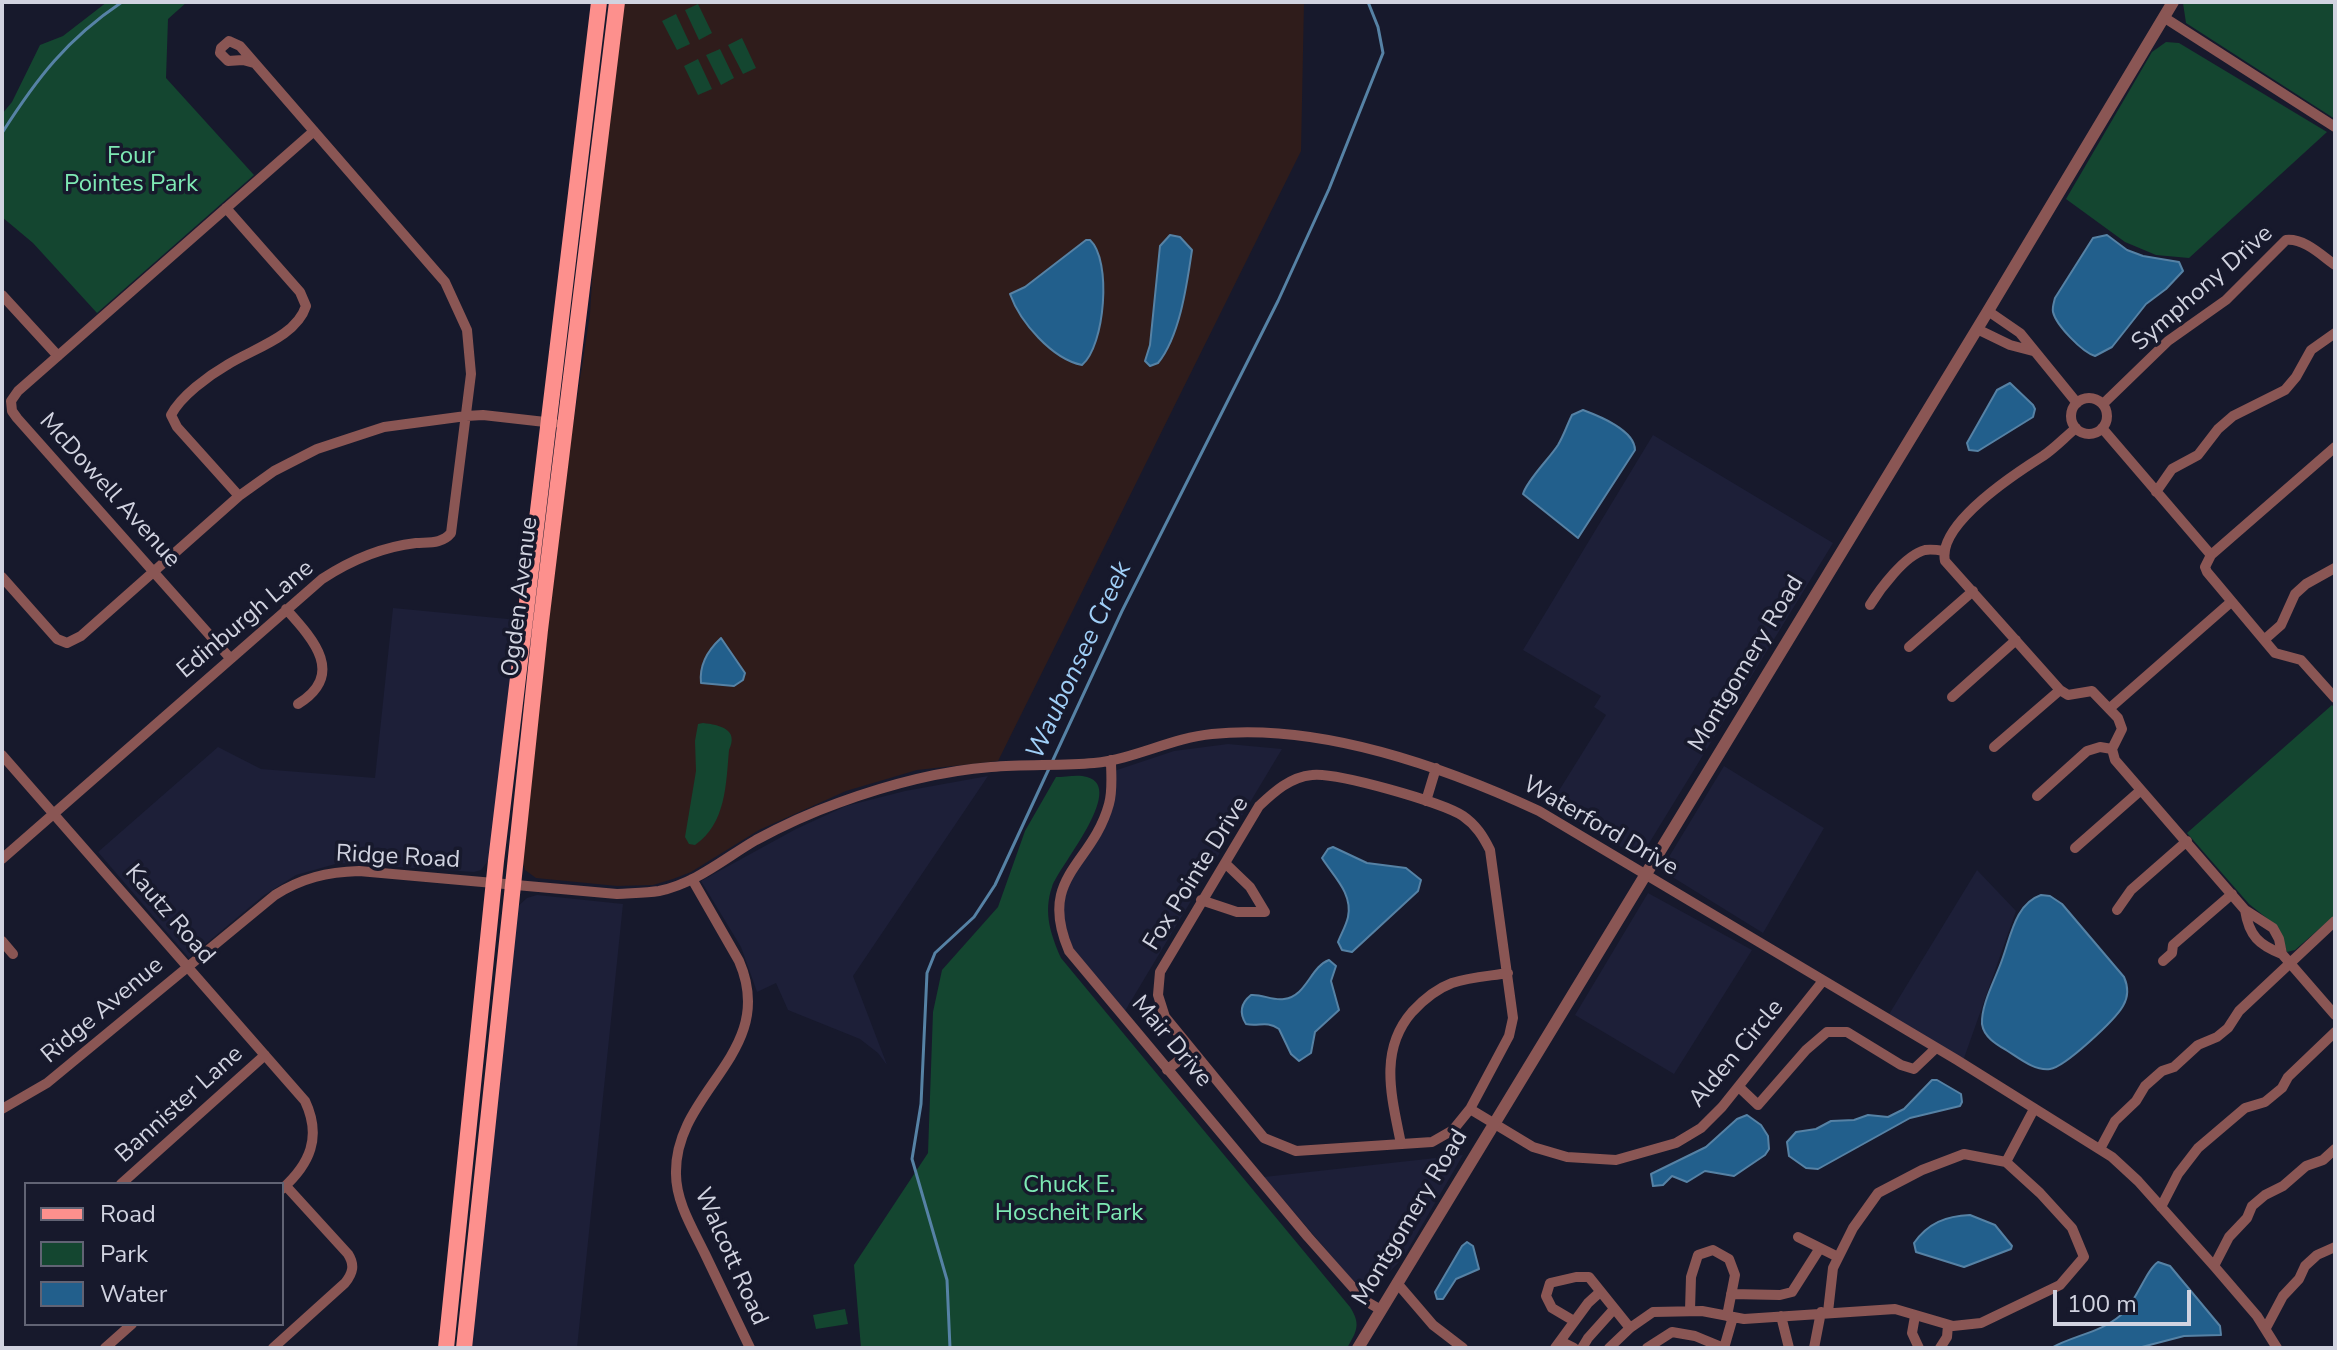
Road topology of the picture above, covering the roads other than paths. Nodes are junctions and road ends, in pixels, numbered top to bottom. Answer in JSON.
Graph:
{"nodes":[{"id":1,"x":599,"y":2,"type":"edge"},
{"id":2,"x":617,"y":2,"type":"edge"},
{"id":3,"x":2173,"y":2,"type":"edge"},
{"id":4,"x":2165,"y":18,"type":"junction"},
{"id":5,"x":254,"y":63,"type":"dead end"},
{"id":6,"x":2335,"y":127,"type":"edge"},
{"id":7,"x":314,"y":131,"type":"junction"},
{"id":8,"x":226,"y":208,"type":"junction"},
{"id":9,"x":2335,"y":265,"type":"edge"},
{"id":10,"x":2,"y":295,"type":"edge"},
{"id":11,"x":1988,"y":311,"type":"junction"},
{"id":12,"x":1977,"y":329,"type":"junction"},
{"id":13,"x":2335,"y":333,"type":"edge"},
{"id":14,"x":2033,"y":351,"type":"junction"},
{"id":15,"x":58,"y":356,"type":"junction"},
{"id":16,"x":2077,"y":403,"type":"junction"},
{"id":17,"x":2103,"y":404,"type":"junction"},
{"id":18,"x":466,"y":416,"type":"junction"},
{"id":19,"x":547,"y":422,"type":"junction"},
{"id":20,"x":565,"y":425,"type":"junction"},
{"id":21,"x":2076,"y":428,"type":"junction"},
{"id":22,"x":2102,"y":428,"type":"junction"},
{"id":23,"x":2335,"y":447,"type":"edge"},
{"id":24,"x":2156,"y":492,"type":"junction"},
{"id":25,"x":239,"y":496,"type":"junction"},
{"id":26,"x":1944,"y":551,"type":"junction"},
{"id":27,"x":2211,"y":555,"type":"junction"},
{"id":28,"x":2335,"y":568,"type":"edge"},
{"id":29,"x":154,"y":572,"type":"junction"},
{"id":30,"x":2,"y":577,"type":"edge"},
{"id":31,"x":1973,"y":591,"type":"junction"},
{"id":32,"x":2231,"y":602,"type":"junction"},
{"id":33,"x":1870,"y":605,"type":"dead end"},
{"id":34,"x":286,"y":609,"type":"junction"},
{"id":35,"x":2016,"y":640,"type":"junction"},
{"id":36,"x":2264,"y":640,"type":"junction"},
{"id":37,"x":1909,"y":647,"type":"dead end"},
{"id":38,"x":230,"y":658,"type":"junction"},
{"id":39,"x":2333,"y":689,"type":"edge"},
{"id":40,"x":2060,"y":690,"type":"junction"},
{"id":41,"x":1952,"y":697,"type":"dead end"},
{"id":42,"x":298,"y":704,"type":"dead end"},
{"id":43,"x":2110,"y":708,"type":"junction"},
{"id":44,"x":1994,"y":747,"type":"dead end"},
{"id":45,"x":2112,"y":749,"type":"junction"},
{"id":46,"x":2,"y":755,"type":"edge"},
{"id":47,"x":1111,"y":760,"type":"junction"},
{"id":48,"x":1436,"y":768,"type":"junction"},
{"id":49,"x":2141,"y":790,"type":"junction"},
{"id":50,"x":2037,"y":796,"type":"dead end"},
{"id":51,"x":1426,"y":801,"type":"junction"},
{"id":52,"x":53,"y":814,"type":"junction"},
{"id":53,"x":2187,"y":841,"type":"junction"},
{"id":54,"x":2075,"y":848,"type":"dead end"},
{"id":55,"x":2,"y":859,"type":"edge"},
{"id":56,"x":1225,"y":863,"type":"junction"},
{"id":57,"x":1644,"y":874,"type":"junction"},
{"id":58,"x":692,"y":879,"type":"junction"},
{"id":59,"x":493,"y":884,"type":"junction"},
{"id":60,"x":511,"y":886,"type":"junction"},
{"id":61,"x":2232,"y":894,"type":"junction"},
{"id":62,"x":1201,"y":900,"type":"junction"},
{"id":63,"x":2117,"y":910,"type":"dead end"},
{"id":64,"x":2245,"y":910,"type":"junction"},
{"id":65,"x":2335,"y":921,"type":"edge"},
{"id":66,"x":2,"y":941,"type":"edge"},
{"id":67,"x":13,"y":954,"type":"dead end"},
{"id":68,"x":2282,"y":954,"type":"junction"},
{"id":69,"x":2163,"y":961,"type":"dead end"},
{"id":70,"x":2290,"y":964,"type":"junction"},
{"id":71,"x":188,"y":967,"type":"junction"},
{"id":72,"x":1508,"y":973,"type":"junction"},
{"id":73,"x":1822,"y":982,"type":"junction"},
{"id":74,"x":2335,"y":1015,"type":"edge"},
{"id":75,"x":2335,"y":1032,"type":"edge"},
{"id":76,"x":1936,"y":1048,"type":"junction"},
{"id":77,"x":1192,"y":1050,"type":"junction"},
{"id":78,"x":265,"y":1055,"type":"junction"},
{"id":79,"x":1167,"y":1070,"type":"junction"},
{"id":80,"x":1739,"y":1087,"type":"junction"},
{"id":81,"x":2,"y":1109,"type":"edge"},
{"id":82,"x":1470,"y":1109,"type":"junction"},
{"id":83,"x":2034,"y":1109,"type":"junction"},
{"id":84,"x":1493,"y":1124,"type":"junction"},
{"id":85,"x":1401,"y":1144,"type":"junction"},
{"id":86,"x":2100,"y":1149,"type":"junction"},
{"id":87,"x":2335,"y":1149,"type":"edge"},
{"id":88,"x":2006,"y":1162,"type":"junction"},
{"id":89,"x":123,"y":1182,"type":"edge"},
{"id":90,"x":284,"y":1188,"type":"edge"},
{"id":91,"x":461,"y":1191,"type":"junction"},
{"id":92,"x":479,"y":1198,"type":"junction"},
{"id":93,"x":2161,"y":1207,"type":"junction"},
{"id":94,"x":1798,"y":1237,"type":"dead end"},
{"id":95,"x":2335,"y":1247,"type":"edge"},
{"id":96,"x":1820,"y":1248,"type":"junction"},
{"id":97,"x":1838,"y":1257,"type":"junction"},
{"id":98,"x":2214,"y":1266,"type":"junction"},
{"id":99,"x":1397,"y":1283,"type":"junction"},
{"id":100,"x":1600,"y":1292,"type":"junction"},
{"id":101,"x":1731,"y":1294,"type":"junction"},
{"id":102,"x":1614,"y":1309,"type":"junction"},
{"id":103,"x":1381,"y":1310,"type":"junction"},
{"id":104,"x":1690,"y":1310,"type":"junction"},
{"id":105,"x":1824,"y":1312,"type":"junction"},
{"id":106,"x":1730,"y":1316,"type":"junction"},
{"id":107,"x":1781,"y":1316,"type":"junction"},
{"id":108,"x":1915,"y":1316,"type":"junction"},
{"id":109,"x":1574,"y":1321,"type":"junction"},
{"id":110,"x":1948,"y":1325,"type":"junction"},
{"id":111,"x":116,"y":1326,"type":"edge"},
{"id":112,"x":130,"y":1326,"type":"edge"},
{"id":113,"x":1630,"y":1328,"type":"junction"},
{"id":114,"x":2266,"y":1328,"type":"junction"},
{"id":115,"x":122,"y":1333,"type":"junction"},
{"id":116,"x":1558,"y":1344,"type":"edge"},
{"id":117,"x":105,"y":1348,"type":"edge"},
{"id":118,"x":273,"y":1348,"type":"edge"},
{"id":119,"x":446,"y":1348,"type":"edge"},
{"id":120,"x":464,"y":1348,"type":"edge"},
{"id":121,"x":750,"y":1348,"type":"edge"},
{"id":122,"x":1358,"y":1348,"type":"edge"},
{"id":123,"x":1463,"y":1348,"type":"edge"},
{"id":124,"x":1574,"y":1348,"type":"edge"},
{"id":125,"x":1582,"y":1348,"type":"edge"},
{"id":126,"x":1609,"y":1348,"type":"edge"},
{"id":127,"x":1647,"y":1348,"type":"edge"},
{"id":128,"x":1724,"y":1348,"type":"edge"},
{"id":129,"x":1789,"y":1348,"type":"edge"},
{"id":130,"x":1814,"y":1348,"type":"edge"},
{"id":131,"x":1919,"y":1348,"type":"edge"},
{"id":132,"x":1940,"y":1348,"type":"edge"},
{"id":133,"x":2277,"y":1348,"type":"edge"}],
"edges":[{"from":1,"to":19,"type":"main road","name":"Ogden Avenue"},
{"from":2,"to":20,"type":"main road","name":"Ogden Avenue"},
{"from":3,"to":4,"type":"street","name":"Montgomery Road"},
{"from":4,"to":6,"type":"street"},
{"from":4,"to":11,"type":"street","name":"Montgomery Road"},
{"from":5,"to":7,"type":"street","name":"Edinburgh Lane"},
{"from":7,"to":8,"type":"street","name":"McDowell Avenue"},
{"from":7,"to":18,"type":"street","name":"Edinburgh Lane"},
{"from":8,"to":15,"type":"street","name":"McDowell Avenue"},
{"from":8,"to":25,"type":"street"},
{"from":9,"to":17,"type":"street","name":"Symphony Drive"},
{"from":10,"to":15,"type":"street"},
{"from":11,"to":12,"type":"street","name":"Montgomery Road"},
{"from":11,"to":14,"type":"street"},
{"from":12,"to":14,"type":"street"},
{"from":12,"to":57,"type":"street","name":"Montgomery Road"},
{"from":13,"to":24,"type":"street"},
{"from":14,"to":16,"type":"street"},
{"from":15,"to":29,"type":"street","name":"McDowell Avenue"},
{"from":16,"to":17,"type":"street"},
{"from":16,"to":21,"type":"street"},
{"from":17,"to":22,"type":"street"},
{"from":18,"to":19,"type":"street"},
{"from":18,"to":25,"type":"street"},
{"from":18,"to":34,"type":"street","name":"Edinburgh Lane"},
{"from":19,"to":20,"type":"street"},
{"from":19,"to":59,"type":"main road","name":"Ogden Avenue"},
{"from":20,"to":60,"type":"main road","name":"Ogden Avenue"},
{"from":21,"to":22,"type":"street"},
{"from":21,"to":26,"type":"street"},
{"from":22,"to":24,"type":"street"},
{"from":23,"to":27,"type":"street"},
{"from":24,"to":27,"type":"street"},
{"from":25,"to":29,"type":"street"},
{"from":26,"to":31,"type":"street"},
{"from":26,"to":33,"type":"street"},
{"from":27,"to":32,"type":"street"},
{"from":28,"to":36,"type":"street"},
{"from":29,"to":30,"type":"street"},
{"from":29,"to":38,"type":"street","name":"McDowell Avenue"},
{"from":31,"to":35,"type":"street"},
{"from":31,"to":37,"type":"street"},
{"from":32,"to":36,"type":"street"},
{"from":32,"to":43,"type":"street"},
{"from":34,"to":38,"type":"street","name":"Edinburgh Lane"},
{"from":34,"to":42,"type":"street"},
{"from":35,"to":40,"type":"street"},
{"from":35,"to":41,"type":"street"},
{"from":36,"to":39,"type":"street"},
{"from":38,"to":52,"type":"street","name":"Edinburgh Lane"},
{"from":40,"to":43,"type":"street"},
{"from":40,"to":44,"type":"street"},
{"from":43,"to":45,"type":"street"},
{"from":45,"to":49,"type":"street"},
{"from":45,"to":50,"type":"street"},
{"from":46,"to":52,"type":"street","name":"Kautz Road"},
{"from":47,"to":48,"type":"street","name":"Waterford Drive"},
{"from":47,"to":58,"type":"street","name":"Waterford Drive"},
{"from":47,"to":79,"type":"street","name":"Mair Drive"},
{"from":48,"to":51,"type":"street"},
{"from":48,"to":57,"type":"street","name":"Waterford Drive"},
{"from":49,"to":53,"type":"street"},
{"from":49,"to":54,"type":"street"},
{"from":51,"to":56,"type":"street","name":"Fox Pointe Drive"},
{"from":51,"to":72,"type":"street","name":"Fox Pointe Drive"},
{"from":52,"to":55,"type":"street","name":"Edinburgh Lane"},
{"from":52,"to":71,"type":"street","name":"Kautz Road"},
{"from":53,"to":61,"type":"street"},
{"from":53,"to":63,"type":"street"},
{"from":56,"to":62,"type":"street","name":"Fox Pointe Drive"},
{"from":56,"to":62,"type":"street"},
{"from":57,"to":73,"type":"street","name":"Waterford Drive"},
{"from":57,"to":84,"type":"street","name":"Montgomery Road"},
{"from":58,"to":60,"type":"street","name":"Waterford Drive"},
{"from":58,"to":121,"type":"street","name":"Walcott Road"},
{"from":59,"to":60,"type":"street","name":"Waterford Drive"},
{"from":59,"to":71,"type":"street","name":"Ridge Road"},
{"from":59,"to":91,"type":"main road","name":"Ogden Avenue"},
{"from":60,"to":92,"type":"main road","name":"Ogden Avenue"},
{"from":61,"to":64,"type":"street"},
{"from":61,"to":69,"type":"street"},
{"from":62,"to":77,"type":"street","name":"Fox Pointe Drive"},
{"from":64,"to":68,"type":"street"},
{"from":64,"to":68,"type":"street"},
{"from":65,"to":70,"type":"street"},
{"from":66,"to":67,"type":"street"},
{"from":68,"to":70,"type":"street"},
{"from":70,"to":74,"type":"street"},
{"from":70,"to":86,"type":"street"},
{"from":71,"to":78,"type":"street","name":"Kautz Road"},
{"from":71,"to":81,"type":"street","name":"Ridge Avenue"},
{"from":72,"to":82,"type":"street","name":"Fox Pointe Drive"},
{"from":72,"to":85,"type":"street"},
{"from":73,"to":76,"type":"street","name":"Waterford Drive"},
{"from":73,"to":80,"type":"street","name":"Alden Circle"},
{"from":75,"to":93,"type":"street"},
{"from":76,"to":80,"type":"street"},
{"from":76,"to":83,"type":"street","name":"Waterford Drive"},
{"from":77,"to":79,"type":"street"},
{"from":77,"to":85,"type":"street","name":"Fox Pointe Drive"},
{"from":78,"to":89,"type":"street","name":"Bannister Lane"},
{"from":78,"to":90,"type":"street","name":"Kautz Road"},
{"from":79,"to":103,"type":"street","name":"Mair Drive"},
{"from":80,"to":84,"type":"street","name":"Alden Circle"},
{"from":82,"to":84,"type":"street"},
{"from":82,"to":85,"type":"street","name":"Fox Pointe Drive"},
{"from":83,"to":86,"type":"street","name":"Waterford Drive"},
{"from":83,"to":88,"type":"street"},
{"from":84,"to":99,"type":"street","name":"Montgomery Road"},
{"from":86,"to":93,"type":"street","name":"Waterford Drive"},
{"from":87,"to":98,"type":"street"},
{"from":88,"to":97,"type":"street"},
{"from":88,"to":110,"type":"street"},
{"from":90,"to":118,"type":"street"},
{"from":91,"to":92,"type":"main road"},
{"from":91,"to":119,"type":"main road","name":"Ogden Avenue"},
{"from":92,"to":120,"type":"main road","name":"Ogden Avenue"},
{"from":93,"to":98,"type":"street","name":"Waterford Drive"},
{"from":94,"to":96,"type":"street"},
{"from":95,"to":114,"type":"street"},
{"from":96,"to":97,"type":"street"},
{"from":96,"to":101,"type":"street"},
{"from":97,"to":105,"type":"street"},
{"from":98,"to":114,"type":"street","name":"Waterford Drive"},
{"from":99,"to":103,"type":"street","name":"Montgomery Road"},
{"from":99,"to":123,"type":"street"},
{"from":100,"to":102,"type":"street"},
{"from":100,"to":109,"type":"street"},
{"from":100,"to":109,"type":"street"},
{"from":101,"to":104,"type":"street"},
{"from":101,"to":106,"type":"street"},
{"from":102,"to":113,"type":"street"},
{"from":102,"to":125,"type":"street"},
{"from":103,"to":122,"type":"street","name":"Montgomery Road"},
{"from":104,"to":106,"type":"street"},
{"from":104,"to":113,"type":"street"},
{"from":105,"to":107,"type":"street"},
{"from":105,"to":108,"type":"street"},
{"from":105,"to":130,"type":"street"},
{"from":106,"to":107,"type":"street"},
{"from":106,"to":128,"type":"street"},
{"from":107,"to":129,"type":"street"},
{"from":108,"to":110,"type":"street"},
{"from":108,"to":131,"type":"street"},
{"from":109,"to":116,"type":"street"},
{"from":110,"to":132,"type":"street"},
{"from":111,"to":115,"type":"street"},
{"from":112,"to":115,"type":"street"},
{"from":113,"to":126,"type":"street"},
{"from":114,"to":133,"type":"street","name":"Waterford Drive"},
{"from":115,"to":117,"type":"street"},
{"from":116,"to":124,"type":"street"},
{"from":127,"to":128,"type":"street"}]}
